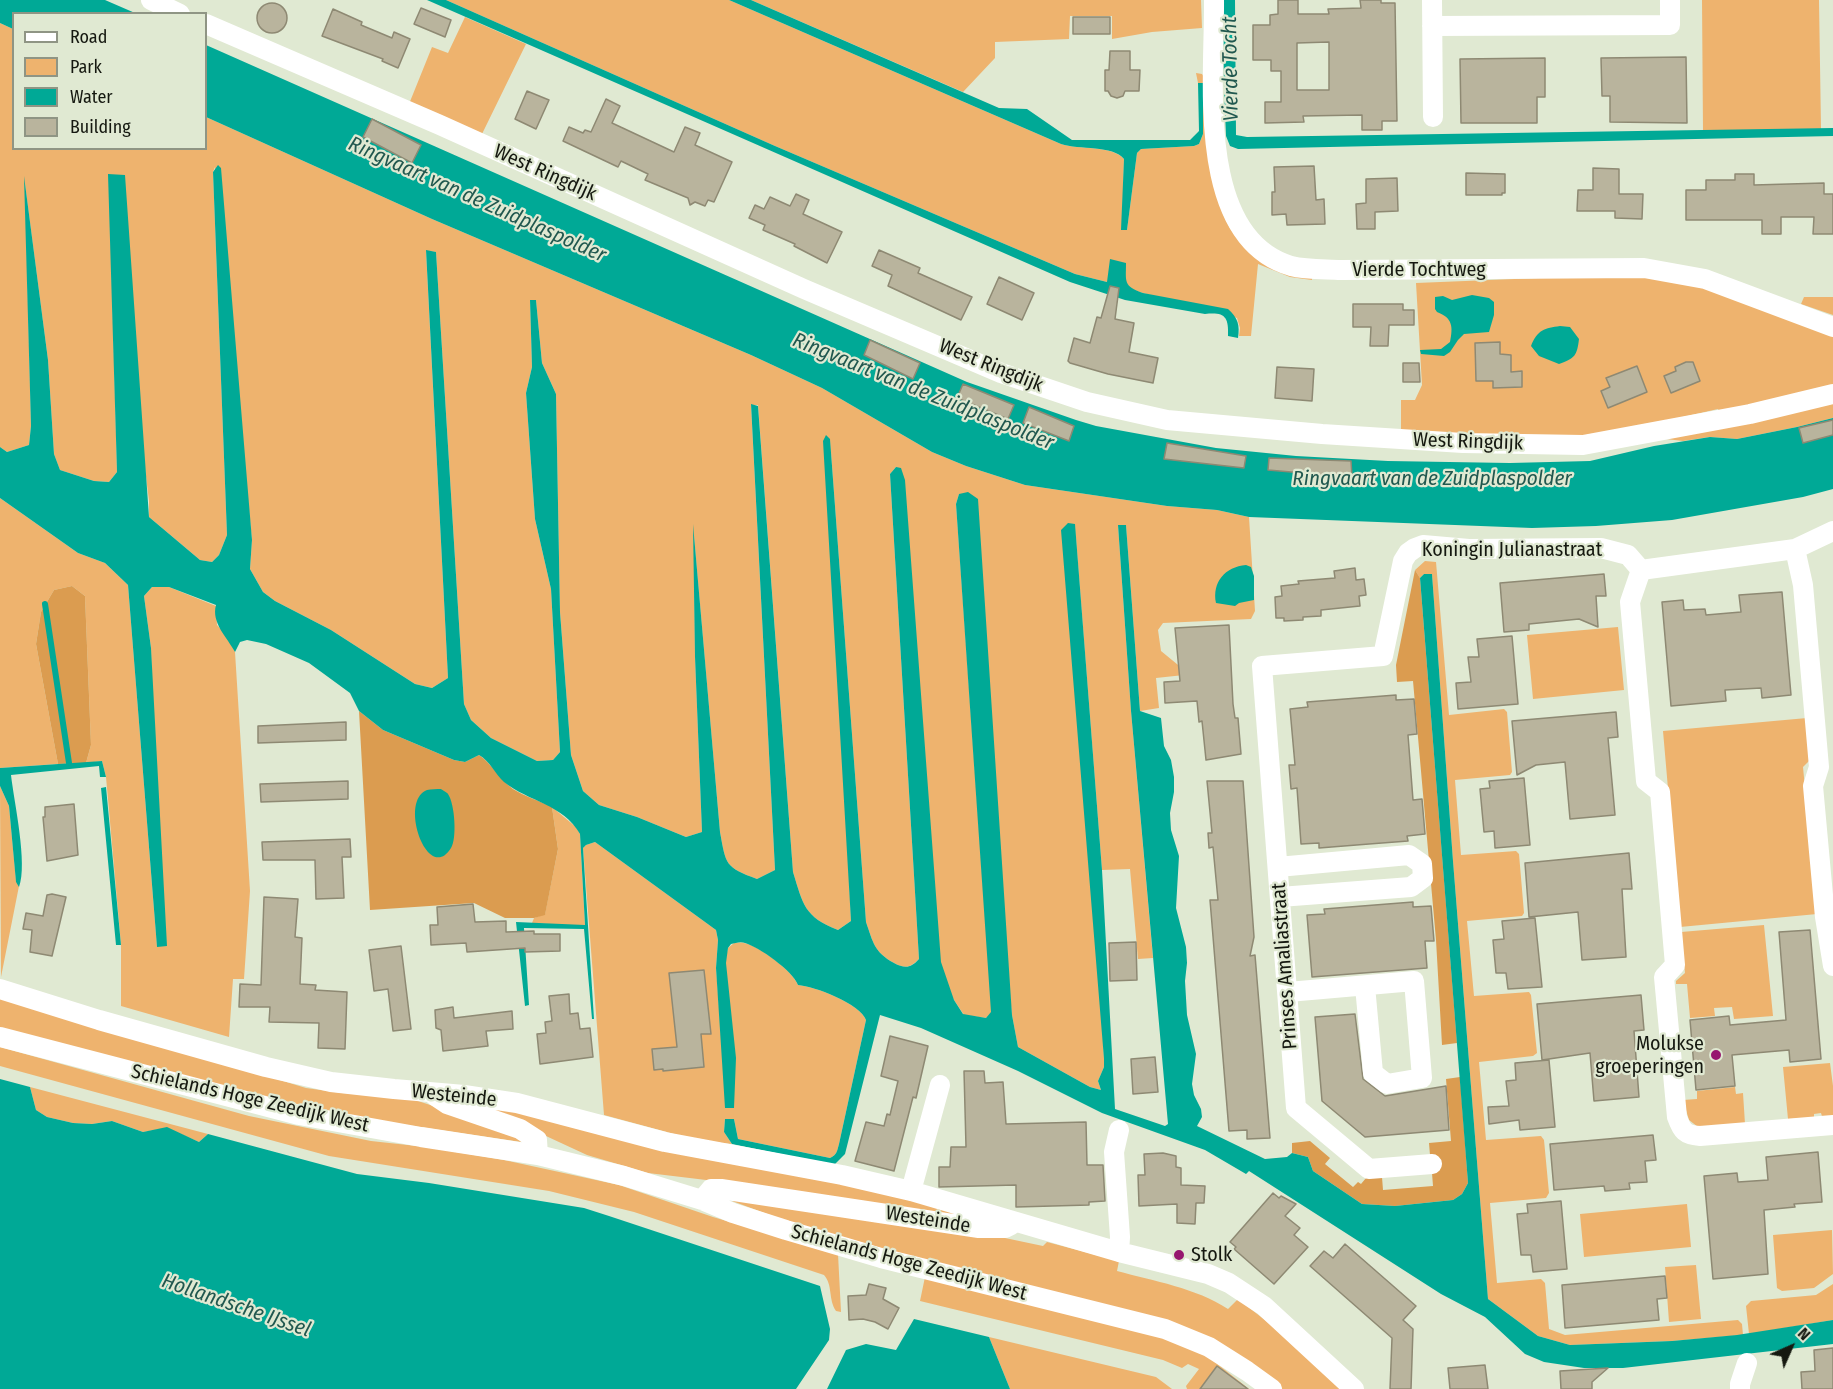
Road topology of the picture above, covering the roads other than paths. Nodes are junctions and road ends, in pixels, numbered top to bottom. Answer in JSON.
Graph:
{"nodes":[{"id":1,"x":151,"y":0,"type":"edge"},
{"id":2,"x":1214,"y":0,"type":"edge"},
{"id":3,"x":1432,"y":0,"type":"edge"},
{"id":4,"x":1670,"y":0,"type":"edge"},
{"id":5,"x":176,"y":12,"type":"edge"},
{"id":6,"x":207,"y":24,"type":"edge"},
{"id":7,"x":1432,"y":26,"type":"junction"},
{"id":8,"x":1433,"y":117,"type":"dead end"},
{"id":9,"x":1833,"y":327,"type":"edge"},
{"id":10,"x":1833,"y":394,"type":"edge"},
{"id":11,"x":1833,"y":531,"type":"edge"},
{"id":12,"x":1795,"y":549,"type":"junction"},
{"id":13,"x":1641,"y":570,"type":"junction"},
{"id":14,"x":1262,"y":666,"type":"joint"},
{"id":15,"x":1278,"y":867,"type":"junction"},
{"id":16,"x":1280,"y":897,"type":"junction"},
{"id":17,"x":1833,"y":966,"type":"edge"},
{"id":18,"x":1365,"y":986,"type":"junction"},
{"id":19,"x":0,"y":989,"type":"edge"},
{"id":20,"x":1288,"y":992,"type":"junction"},
{"id":21,"x":0,"y":1037,"type":"edge"},
{"id":22,"x":940,"y":1085,"type":"dead end"},
{"id":23,"x":434,"y":1092,"type":"junction"},
{"id":24,"x":1833,"y":1125,"type":"edge"},
{"id":25,"x":1119,"y":1130,"type":"dead end"},
{"id":26,"x":538,"y":1155,"type":"junction"},
{"id":27,"x":1432,"y":1164,"type":"dead end"},
{"id":28,"x":911,"y":1191,"type":"junction"},
{"id":29,"x":702,"y":1200,"type":"junction"},
{"id":30,"x":1013,"y":1221,"type":"junction"},
{"id":31,"x":1119,"y":1252,"type":"junction"},
{"id":32,"x":1748,"y":1363,"type":"dead end"},
{"id":33,"x":1272,"y":1389,"type":"edge"},
{"id":34,"x":1354,"y":1389,"type":"edge"},
{"id":35,"x":1740,"y":1389,"type":"edge"}],
"edges":[{"from":1,"to":5,"type":"street"},
{"from":2,"to":9,"type":"street","name":"Vierde Tochtweg"},
{"from":3,"to":7,"type":"street"},
{"from":4,"to":7,"type":"street"},
{"from":6,"to":10,"type":"street","name":"West Ringdijk"},
{"from":7,"to":8,"type":"street"},
{"from":11,"to":12,"type":"street"},
{"from":12,"to":13,"type":"street"},
{"from":12,"to":17,"type":"street"},
{"from":13,"to":14,"type":"street","name":"Koningin Julianastraat"},
{"from":13,"to":24,"type":"street"},
{"from":14,"to":15,"type":"street","name":"Prinses Amaliastraat"},
{"from":15,"to":16,"type":"street","name":"Prinses Amaliastraat"},
{"from":15,"to":16,"type":"street"},
{"from":16,"to":20,"type":"street","name":"Prinses Amaliastraat"},
{"from":18,"to":18,"type":"street"},
{"from":18,"to":20,"type":"street"},
{"from":19,"to":23,"type":"street","name":"Westeinde"},
{"from":20,"to":27,"type":"street","name":"Prinses Amaliastraat"},
{"from":21,"to":26,"type":"street","name":"Schielands Hoge Zeedijk West"},
{"from":22,"to":28,"type":"street","name":"Westeinde"},
{"from":23,"to":26,"type":"street"},
{"from":23,"to":28,"type":"street","name":"Westeinde"},
{"from":25,"to":31,"type":"street"},
{"from":26,"to":29,"type":"street","name":"Schielands Hoge Zeedijk West"},
{"from":28,"to":30,"type":"street","name":"Westeinde"},
{"from":29,"to":30,"type":"street","name":"Westeinde"},
{"from":29,"to":33,"type":"street","name":"Schielands Hoge Zeedijk West"},
{"from":30,"to":31,"type":"street","name":"Westeinde"},
{"from":31,"to":34,"type":"street","name":"Westeinde"},
{"from":32,"to":35,"type":"street"}]}
